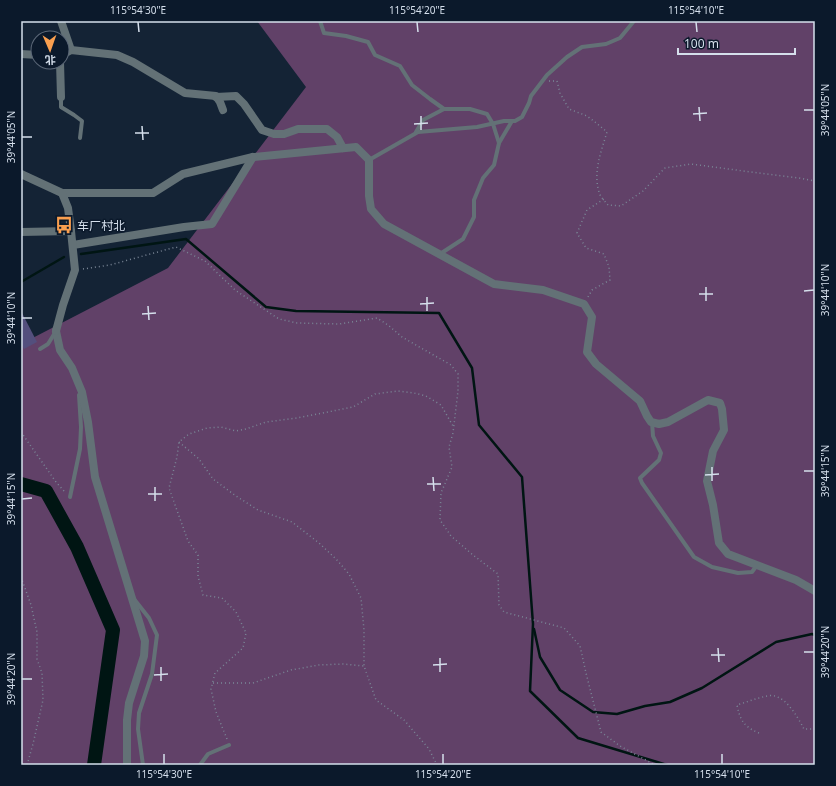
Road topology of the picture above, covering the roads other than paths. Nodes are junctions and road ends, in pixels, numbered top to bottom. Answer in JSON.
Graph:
{"nodes":[{"id":1,"x":61,"y":21,"type":"edge"},
{"id":2,"x":320,"y":21,"type":"edge"},
{"id":3,"x":634,"y":21,"type":"edge"},
{"id":4,"x":71,"y":50,"type":"joint"},
{"id":5,"x":60,"y":70,"type":"edge"},
{"id":6,"x":216,"y":97,"type":"junction"},
{"id":7,"x":61,"y":98,"type":"joint"},
{"id":8,"x":444,"y":109,"type":"junction"},
{"id":9,"x":223,"y":110,"type":"dead end"},
{"id":10,"x":512,"y":121,"type":"junction"},
{"id":11,"x":493,"y":124,"type":"junction"},
{"id":12,"x":416,"y":133,"type":"junction"},
{"id":13,"x":80,"y":138,"type":"dead end"},
{"id":14,"x":498,"y":143,"type":"junction"},
{"id":15,"x":343,"y":148,"type":"junction"},
{"id":16,"x":253,"y":157,"type":"junction"},
{"id":17,"x":369,"y":160,"type":"junction"},
{"id":18,"x":21,"y":174,"type":"edge"},
{"id":19,"x":62,"y":193,"type":"junction"},
{"id":20,"x":71,"y":231,"type":"junction"},
{"id":21,"x":21,"y":232,"type":"edge"},
{"id":22,"x":73,"y":245,"type":"junction"},
{"id":23,"x":440,"y":255,"type":"junction"},
{"id":24,"x":56,"y":331,"type":"junction"},
{"id":25,"x":40,"y":349,"type":"dead end"},
{"id":26,"x":79,"y":385,"type":"junction"},
{"id":27,"x":652,"y":422,"type":"junction"},
{"id":28,"x":70,"y":497,"type":"road end"},
{"id":29,"x":757,"y":565,"type":"junction"},
{"id":30,"x":815,"y":591,"type":"edge"},
{"id":31,"x":130,"y":594,"type":"junction"},
{"id":32,"x":229,"y":745,"type":"road end"},
{"id":33,"x":126,"y":765,"type":"edge"},
{"id":34,"x":143,"y":765,"type":"edge"},
{"id":35,"x":200,"y":765,"type":"edge"}],
"edges":[{"from":1,"to":4,"type":"street"},
{"from":2,"to":8,"type":"lane"},
{"from":3,"to":10,"type":"lane"},
{"from":4,"to":6,"type":"street"},
{"from":5,"to":7,"type":"street"},
{"from":6,"to":9,"type":"street"},
{"from":6,"to":15,"type":"street"},
{"from":7,"to":13,"type":"lane"},
{"from":8,"to":11,"type":"lane"},
{"from":8,"to":12,"type":"lane"},
{"from":10,"to":11,"type":"lane"},
{"from":10,"to":14,"type":"lane"},
{"from":11,"to":12,"type":"lane"},
{"from":11,"to":14,"type":"lane"},
{"from":12,"to":17,"type":"lane"},
{"from":14,"to":23,"type":"lane"},
{"from":15,"to":16,"type":"street"},
{"from":15,"to":17,"type":"street"},
{"from":16,"to":19,"type":"street"},
{"from":16,"to":22,"type":"street"},
{"from":17,"to":23,"type":"street"},
{"from":18,"to":19,"type":"street"},
{"from":19,"to":20,"type":"street"},
{"from":20,"to":21,"type":"street"},
{"from":20,"to":22,"type":"street"},
{"from":22,"to":24,"type":"street"},
{"from":23,"to":27,"type":"street"},
{"from":24,"to":25,"type":"lane"},
{"from":24,"to":26,"type":"street"},
{"from":26,"to":28,"type":"lane"},
{"from":26,"to":31,"type":"street"},
{"from":27,"to":29,"type":"lane"},
{"from":27,"to":29,"type":"street"},
{"from":29,"to":30,"type":"street"},
{"from":31,"to":33,"type":"street"},
{"from":31,"to":34,"type":"lane"},
{"from":32,"to":35,"type":"lane"}]}
